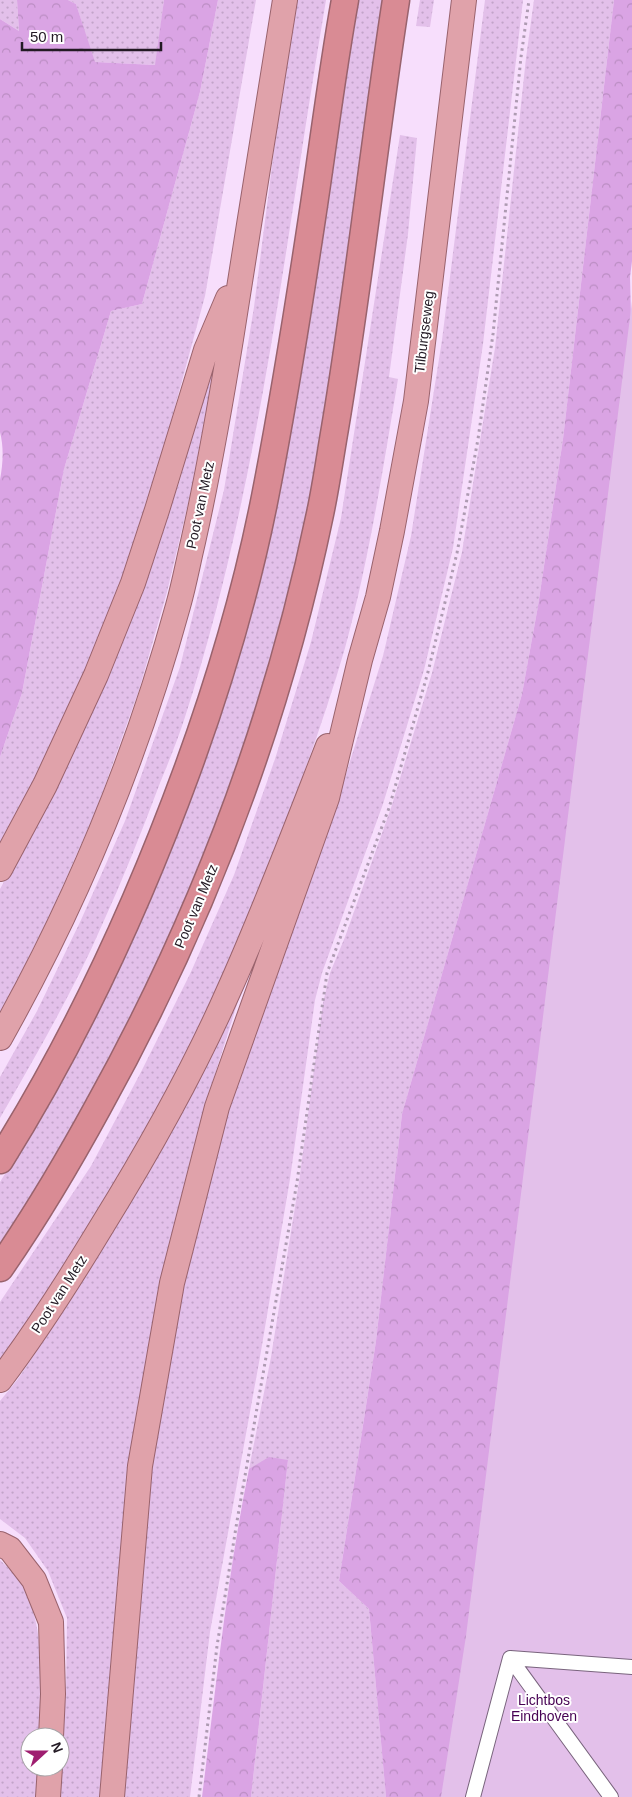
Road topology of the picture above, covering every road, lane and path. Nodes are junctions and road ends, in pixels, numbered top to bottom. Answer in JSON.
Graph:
{"nodes":[{"id":1,"x":285,"y":0,"type":"edge"},
{"id":2,"x":345,"y":0,"type":"edge"},
{"id":3,"x":396,"y":0,"type":"edge"},
{"id":4,"x":464,"y":0,"type":"edge"},
{"id":5,"x":529,"y":0,"type":"edge"},
{"id":6,"x":242,"y":267,"type":"junction"},
{"id":7,"x":360,"y":660,"type":"junction"},
{"id":8,"x":0,"y":869,"type":"edge"},
{"id":9,"x":0,"y":1038,"type":"edge"},
{"id":10,"x":0,"y":1160,"type":"edge"},
{"id":11,"x":0,"y":1268,"type":"edge"},
{"id":12,"x":0,"y":1380,"type":"edge"},
{"id":13,"x":0,"y":1544,"type":"edge"},
{"id":14,"x":510,"y":1658,"type":"junction"},
{"id":15,"x":632,"y":1667,"type":"edge"},
{"id":16,"x":51,"y":1727,"type":"edge"},
{"id":17,"x":49,"y":1777,"type":"edge"},
{"id":18,"x":48,"y":1797,"type":"edge"},
{"id":19,"x":112,"y":1797,"type":"edge"},
{"id":20,"x":198,"y":1797,"type":"edge"},
{"id":21,"x":473,"y":1797,"type":"edge"},
{"id":22,"x":611,"y":1797,"type":"edge"}],
"edges":[{"from":1,"to":6,"type":"highway"},
{"from":2,"to":10,"type":"highway"},
{"from":3,"to":11,"type":"highway","name":"Poot van Metz"},
{"from":4,"to":7,"type":"highway","name":"Tilburgseweg"},
{"from":5,"to":20,"type":"path"},
{"from":6,"to":8,"type":"highway"},
{"from":6,"to":9,"type":"highway","name":"Poot van Metz"},
{"from":7,"to":12,"type":"highway","name":"Poot van Metz"},
{"from":7,"to":19,"type":"highway"},
{"from":13,"to":16,"type":"highway"},
{"from":14,"to":15,"type":"street"},
{"from":14,"to":21,"type":"street"},
{"from":14,"to":22,"type":"street"},
{"from":17,"to":18,"type":"highway"}]}
